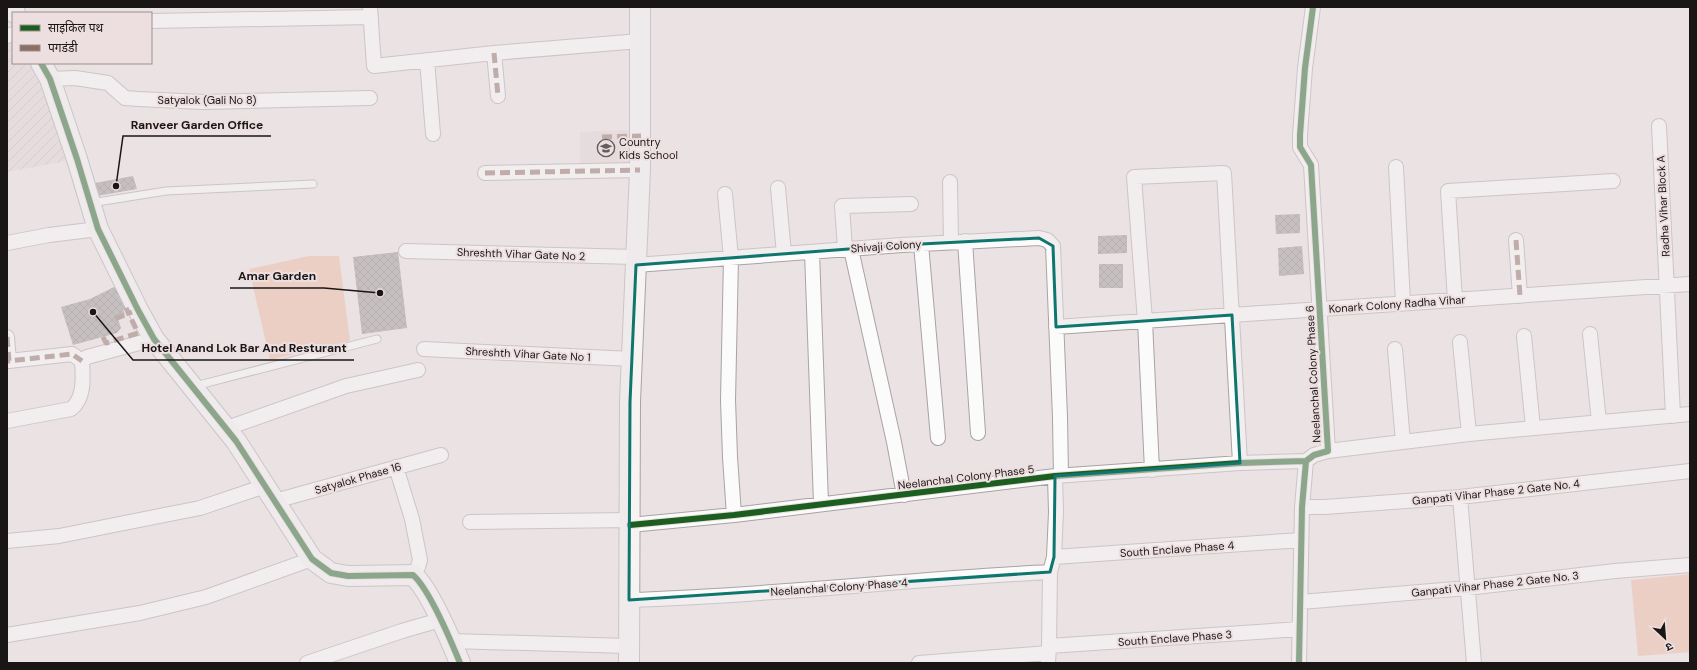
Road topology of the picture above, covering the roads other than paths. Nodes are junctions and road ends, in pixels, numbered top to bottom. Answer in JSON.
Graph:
{"nodes":[{"id":1,"x":640,"y":7,"type":"edge"},
{"id":2,"x":1313,"y":7,"type":"edge"},
{"id":3,"x":371,"y":12,"type":"edge"},
{"id":4,"x":152,"y":21,"type":"edge"},
{"id":5,"x":640,"y":41,"type":"junction"},
{"id":6,"x":494,"y":53,"type":"junction"},
{"id":7,"x":427,"y":60,"type":"junction"},
{"id":8,"x":45,"y":71,"type":"edge"},
{"id":9,"x":498,"y":96,"type":"dead end"},
{"id":10,"x":370,"y":98,"type":"dead end"},
{"id":11,"x":1659,"y":126,"type":"dead end"},
{"id":12,"x":433,"y":134,"type":"dead end"},
{"id":13,"x":1396,"y":167,"type":"dead end"},
{"id":14,"x":640,"y":170,"type":"junction"},
{"id":15,"x":484,"y":173,"type":"dead end"},
{"id":16,"x":1613,"y":181,"type":"dead end"},
{"id":17,"x":950,"y":182,"type":"dead end"},
{"id":18,"x":313,"y":184,"type":"dead end"},
{"id":19,"x":778,"y":188,"type":"dead end"},
{"id":20,"x":725,"y":194,"type":"dead end"},
{"id":21,"x":91,"y":203,"type":"junction"},
{"id":22,"x":911,"y":204,"type":"dead end"},
{"id":23,"x":98,"y":229,"type":"junction"},
{"id":24,"x":1516,"y":240,"type":"dead end"},
{"id":25,"x":958,"y":242,"type":"junction"},
{"id":26,"x":7,"y":243,"type":"edge"},
{"id":27,"x":921,"y":244,"type":"junction"},
{"id":28,"x":848,"y":249,"type":"junction"},
{"id":29,"x":406,"y":251,"type":"dead end"},
{"id":30,"x":812,"y":252,"type":"junction"},
{"id":31,"x":784,"y":254,"type":"junction"},
{"id":32,"x":731,"y":258,"type":"junction"},
{"id":33,"x":636,"y":261,"type":"junction"},
{"id":34,"x":1690,"y":284,"type":"edge"},
{"id":35,"x":1667,"y":286,"type":"junction"},
{"id":36,"x":1520,"y":296,"type":"junction"},
{"id":37,"x":1455,"y":300,"type":"junction"},
{"id":38,"x":1403,"y":303,"type":"junction"},
{"id":39,"x":1320,"y":309,"type":"junction"},
{"id":40,"x":1232,"y":315,"type":"junction"},
{"id":41,"x":1145,"y":321,"type":"junction"},
{"id":42,"x":1056,"y":327,"type":"junction"},
{"id":43,"x":1590,"y":334,"type":"dead end"},
{"id":44,"x":1524,"y":336,"type":"dead end"},
{"id":45,"x":7,"y":337,"type":"edge"},
{"id":46,"x":154,"y":339,"type":"junction"},
{"id":47,"x":377,"y":339,"type":"dead end"},
{"id":48,"x":1460,"y":342,"type":"dead end"},
{"id":49,"x":424,"y":349,"type":"dead end"},
{"id":50,"x":1395,"y":349,"type":"dead end"},
{"id":51,"x":632,"y":359,"type":"junction"},
{"id":52,"x":82,"y":361,"type":"junction"},
{"id":53,"x":418,"y":370,"type":"dead end"},
{"id":54,"x":192,"y":387,"type":"junction"},
{"id":55,"x":1690,"y":414,"type":"edge"},
{"id":56,"x":1673,"y":416,"type":"junction"},
{"id":57,"x":7,"y":421,"type":"edge"},
{"id":58,"x":1598,"y":422,"type":"junction"},
{"id":59,"x":227,"y":428,"type":"junction"},
{"id":60,"x":1533,"y":428,"type":"junction"},
{"id":61,"x":978,"y":433,"type":"dead end"},
{"id":62,"x":1469,"y":434,"type":"junction"},
{"id":63,"x":938,"y":438,"type":"dead end"},
{"id":64,"x":1402,"y":442,"type":"junction"},
{"id":65,"x":1328,"y":451,"type":"junction"},
{"id":66,"x":441,"y":455,"type":"dead end"},
{"id":67,"x":1306,"y":461,"type":"junction"},
{"id":68,"x":1240,"y":463,"type":"junction"},
{"id":69,"x":396,"y":467,"type":"junction"},
{"id":70,"x":1152,"y":470,"type":"junction"},
{"id":71,"x":1690,"y":471,"type":"edge"},
{"id":72,"x":1058,"y":476,"type":"junction"},
{"id":73,"x":270,"y":494,"type":"junction"},
{"id":74,"x":904,"y":495,"type":"junction"},
{"id":75,"x":1460,"y":497,"type":"junction"},
{"id":76,"x":821,"y":503,"type":"junction"},
{"id":77,"x":1302,"y":507,"type":"junction"},
{"id":78,"x":734,"y":514,"type":"junction"},
{"id":79,"x":470,"y":522,"type":"dead end"},
{"id":80,"x":630,"y":523,"type":"junction"},
{"id":81,"x":1301,"y":540,"type":"junction"},
{"id":82,"x":7,"y":541,"type":"edge"},
{"id":83,"x":1054,"y":557,"type":"junction"},
{"id":84,"x":312,"y":559,"type":"junction"},
{"id":85,"x":1690,"y":565,"type":"edge"},
{"id":86,"x":1050,"y":572,"type":"junction"},
{"id":87,"x":413,"y":575,"type":"junction"},
{"id":88,"x":1467,"y":588,"type":"junction"},
{"id":89,"x":628,"y":600,"type":"junction"},
{"id":90,"x":1301,"y":602,"type":"junction"},
{"id":91,"x":440,"y":620,"type":"junction"},
{"id":92,"x":1300,"y":629,"type":"junction"},
{"id":93,"x":7,"y":636,"type":"edge"},
{"id":94,"x":451,"y":641,"type":"junction"},
{"id":95,"x":629,"y":654,"type":"edge"},
{"id":96,"x":1048,"y":654,"type":"edge"},
{"id":97,"x":307,"y":663,"type":"edge"},
{"id":98,"x":460,"y":663,"type":"edge"},
{"id":99,"x":919,"y":663,"type":"edge"},
{"id":100,"x":1299,"y":663,"type":"edge"},
{"id":101,"x":1474,"y":663,"type":"edge"}],
"edges":[{"from":1,"to":5,"type":"street"},
{"from":2,"to":39,"type":"street","name":"Neelanchal Colony Phase 6"},
{"from":3,"to":4,"type":"street"},
{"from":3,"to":7,"type":"street"},
{"from":5,"to":6,"type":"street"},
{"from":5,"to":14,"type":"street"},
{"from":6,"to":7,"type":"street"},
{"from":6,"to":9,"type":"street"},
{"from":7,"to":12,"type":"street"},
{"from":8,"to":10,"type":"street","name":"Satyalok (Gali No 8)"},
{"from":8,"to":21,"type":"street"},
{"from":11,"to":35,"type":"street","name":"Radha Vihar Block A"},
{"from":13,"to":38,"type":"street"},
{"from":14,"to":15,"type":"street"},
{"from":14,"to":33,"type":"street"},
{"from":16,"to":37,"type":"street"},
{"from":17,"to":25,"type":"street"},
{"from":18,"to":21,"type":"lane"},
{"from":19,"to":31,"type":"street"},
{"from":20,"to":32,"type":"street"},
{"from":21,"to":23,"type":"street"},
{"from":22,"to":28,"type":"street"},
{"from":23,"to":26,"type":"street"},
{"from":23,"to":46,"type":"street"},
{"from":24,"to":36,"type":"street"},
{"from":25,"to":27,"type":"street","name":"Shivaji Colony"},
{"from":25,"to":42,"type":"street","name":"Shivaji Colony"},
{"from":25,"to":61,"type":"street"},
{"from":27,"to":28,"type":"street","name":"Shivaji Colony"},
{"from":27,"to":63,"type":"street"},
{"from":28,"to":30,"type":"street","name":"Shivaji Colony"},
{"from":28,"to":74,"type":"street"},
{"from":29,"to":33,"type":"street","name":"Shreshth Vihar Gate No 2"},
{"from":30,"to":31,"type":"street","name":"Shivaji Colony"},
{"from":30,"to":76,"type":"street"},
{"from":31,"to":32,"type":"street","name":"Shivaji Colony"},
{"from":32,"to":33,"type":"street","name":"Shivaji Colony"},
{"from":32,"to":78,"type":"street"},
{"from":33,"to":51,"type":"street"},
{"from":34,"to":35,"type":"street","name":"Konark Colony Radha Vihar"},
{"from":35,"to":36,"type":"street","name":"Konark Colony Radha Vihar"},
{"from":35,"to":56,"type":"street","name":"Radha Vihar Block A"},
{"from":36,"to":37,"type":"street","name":"Konark Colony Radha Vihar"},
{"from":37,"to":38,"type":"street","name":"Konark Colony Radha Vihar"},
{"from":38,"to":39,"type":"street","name":"Konark Colony Radha Vihar"},
{"from":39,"to":40,"type":"street","name":"Konark Colony Radha Vihar"},
{"from":39,"to":65,"type":"street","name":"Neelanchal Colony Phase 6"},
{"from":40,"to":41,"type":"street","name":"Konark Colony Radha Vihar"},
{"from":40,"to":41,"type":"street"},
{"from":40,"to":68,"type":"street"},
{"from":41,"to":42,"type":"street","name":"Konark Colony Radha Vihar"},
{"from":41,"to":70,"type":"street"},
{"from":42,"to":72,"type":"street","name":"Shivaji Colony"},
{"from":43,"to":58,"type":"street"},
{"from":44,"to":60,"type":"street"},
{"from":45,"to":52,"type":"street"},
{"from":46,"to":52,"type":"street"},
{"from":46,"to":54,"type":"street"},
{"from":47,"to":54,"type":"lane"},
{"from":48,"to":62,"type":"street"},
{"from":49,"to":51,"type":"street","name":"Shreshth Vihar Gate No 1"},
{"from":50,"to":64,"type":"street"},
{"from":51,"to":80,"type":"street"},
{"from":52,"to":57,"type":"street"},
{"from":53,"to":59,"type":"street"},
{"from":54,"to":59,"type":"street"},
{"from":55,"to":56,"type":"street"},
{"from":56,"to":58,"type":"street"},
{"from":58,"to":60,"type":"street"},
{"from":59,"to":73,"type":"street"},
{"from":60,"to":62,"type":"street"},
{"from":62,"to":64,"type":"street"},
{"from":64,"to":65,"type":"street"},
{"from":65,"to":67,"type":"street","name":"Neelanchal Colony Phase 6"},
{"from":66,"to":69,"type":"street","name":"Satyalok Phase 16"},
{"from":67,"to":68,"type":"street","name":"Neelanchal Colony Phase 5"},
{"from":67,"to":77,"type":"street"},
{"from":68,"to":70,"type":"street","name":"Neelanchal Colony Phase 5"},
{"from":69,"to":73,"type":"street","name":"Satyalok Phase 16"},
{"from":69,"to":87,"type":"street"},
{"from":70,"to":72,"type":"street","name":"Neelanchal Colony Phase 5"},
{"from":71,"to":75,"type":"street","name":"Ganpati Vihar Phase 2 Gate No. 4"},
{"from":72,"to":74,"type":"street","name":"Neelanchal Colony Phase 5"},
{"from":72,"to":83,"type":"street","name":"Shivaji Colony"},
{"from":73,"to":82,"type":"street","name":"Satyalok Phase 16"},
{"from":73,"to":84,"type":"street"},
{"from":74,"to":76,"type":"street","name":"Neelanchal Colony Phase 5"},
{"from":75,"to":77,"type":"street","name":"Ganpati Vihar Phase 2 Gate No. 4"},
{"from":75,"to":88,"type":"street"},
{"from":76,"to":78,"type":"street","name":"Neelanchal Colony Phase 5"},
{"from":77,"to":81,"type":"street"},
{"from":78,"to":80,"type":"street","name":"Neelanchal Colony Phase 5"},
{"from":79,"to":80,"type":"street","name":"Neelanchal Colony Phase 5"},
{"from":80,"to":89,"type":"street"},
{"from":81,"to":83,"type":"street","name":"South Enclave Phase 4"},
{"from":81,"to":90,"type":"street"},
{"from":83,"to":86,"type":"street","name":"Shivaji Colony"},
{"from":84,"to":87,"type":"street"},
{"from":84,"to":93,"type":"street"},
{"from":85,"to":88,"type":"street","name":"Ganpati Vihar Phase 2 Gate No. 3"},
{"from":86,"to":89,"type":"street","name":"Neelanchal Colony Phase 4"},
{"from":86,"to":96,"type":"street","name":"Shivaji Colony"},
{"from":87,"to":91,"type":"street"},
{"from":88,"to":90,"type":"street","name":"Ganpati Vihar Phase 2 Gate No. 3"},
{"from":88,"to":101,"type":"street"},
{"from":89,"to":95,"type":"street"},
{"from":90,"to":92,"type":"street"},
{"from":91,"to":94,"type":"street"},
{"from":91,"to":97,"type":"street"},
{"from":92,"to":96,"type":"street","name":"South Enclave Phase 3"},
{"from":92,"to":100,"type":"street"},
{"from":94,"to":95,"type":"street"},
{"from":94,"to":98,"type":"street"},
{"from":96,"to":99,"type":"street","name":"South Enclave Phase 3"}]}
